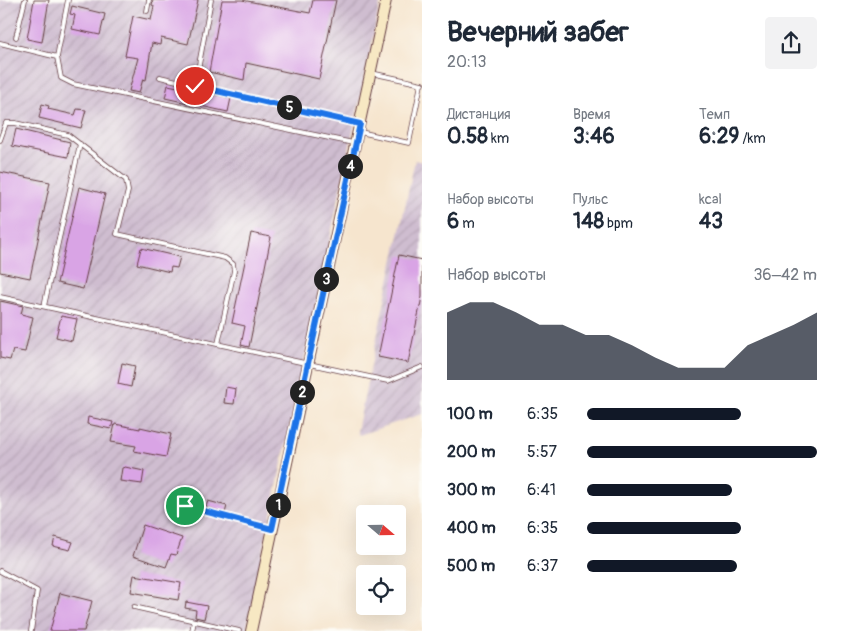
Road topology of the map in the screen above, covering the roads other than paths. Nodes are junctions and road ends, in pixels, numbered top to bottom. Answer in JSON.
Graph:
{"nodes":[{"id":1,"x":25,"y":0,"type":"edge"},
{"id":2,"x":68,"y":0,"type":"edge"},
{"id":3,"x":149,"y":0,"type":"edge"},
{"id":4,"x":211,"y":0,"type":"edge"},
{"id":5,"x":386,"y":0,"type":"edge"},
{"id":6,"x":147,"y":11,"type":"dead end"},
{"id":7,"x":16,"y":37,"type":"dead end"},
{"id":8,"x":0,"y":43,"type":"edge"},
{"id":9,"x":57,"y":56,"type":"junction"},
{"id":10,"x":370,"y":73,"type":"junction"},
{"id":11,"x":160,"y":77,"type":"dead end"},
{"id":12,"x":421,"y":84,"type":"edge"},
{"id":13,"x":195,"y":86,"type":"junction"},
{"id":14,"x":359,"y":128,"type":"junction"},
{"id":15,"x":0,"y":140,"type":"edge"},
{"id":16,"x":80,"y":144,"type":"junction"},
{"id":17,"x":355,"y":144,"type":"junction"},
{"id":18,"x":0,"y":297,"type":"edge"},
{"id":19,"x":44,"y":306,"type":"junction"},
{"id":20,"x":218,"y":344,"type":"junction"},
{"id":21,"x":308,"y":363,"type":"junction"},
{"id":22,"x":422,"y":367,"type":"edge"},
{"id":23,"x":185,"y":506,"type":"dead end"},
{"id":24,"x":272,"y":529,"type":"junction"},
{"id":25,"x":0,"y":571,"type":"edge"},
{"id":26,"x":134,"y":607,"type":"dead end"},
{"id":27,"x":194,"y":621,"type":"junction"},
{"id":28,"x":31,"y":631,"type":"edge"},
{"id":29,"x":192,"y":631,"type":"edge"},
{"id":30,"x":239,"y":631,"type":"edge"},
{"id":31,"x":251,"y":631,"type":"edge"}],
"edges":[{"from":1,"to":7,"type":"lane"},
{"from":2,"to":9,"type":"lane"},
{"from":3,"to":6,"type":"lane"},
{"from":4,"to":13,"type":"lane"},
{"from":5,"to":10,"type":"street"},
{"from":8,"to":9,"type":"lane"},
{"from":9,"to":17,"type":"lane"},
{"from":10,"to":12,"type":"lane"},
{"from":10,"to":14,"type":"street"},
{"from":11,"to":13,"type":"lane"},
{"from":12,"to":14,"type":"lane"},
{"from":13,"to":14,"type":"lane"},
{"from":14,"to":17,"type":"street"},
{"from":15,"to":16,"type":"lane"},
{"from":16,"to":19,"type":"lane"},
{"from":16,"to":20,"type":"lane"},
{"from":17,"to":21,"type":"street"},
{"from":18,"to":19,"type":"lane"},
{"from":19,"to":20,"type":"lane"},
{"from":20,"to":21,"type":"lane"},
{"from":21,"to":22,"type":"lane"},
{"from":21,"to":24,"type":"street"},
{"from":23,"to":24,"type":"lane"},
{"from":24,"to":31,"type":"street"},
{"from":25,"to":28,"type":"lane"},
{"from":26,"to":27,"type":"lane"},
{"from":27,"to":29,"type":"lane"},
{"from":27,"to":30,"type":"lane"}]}
